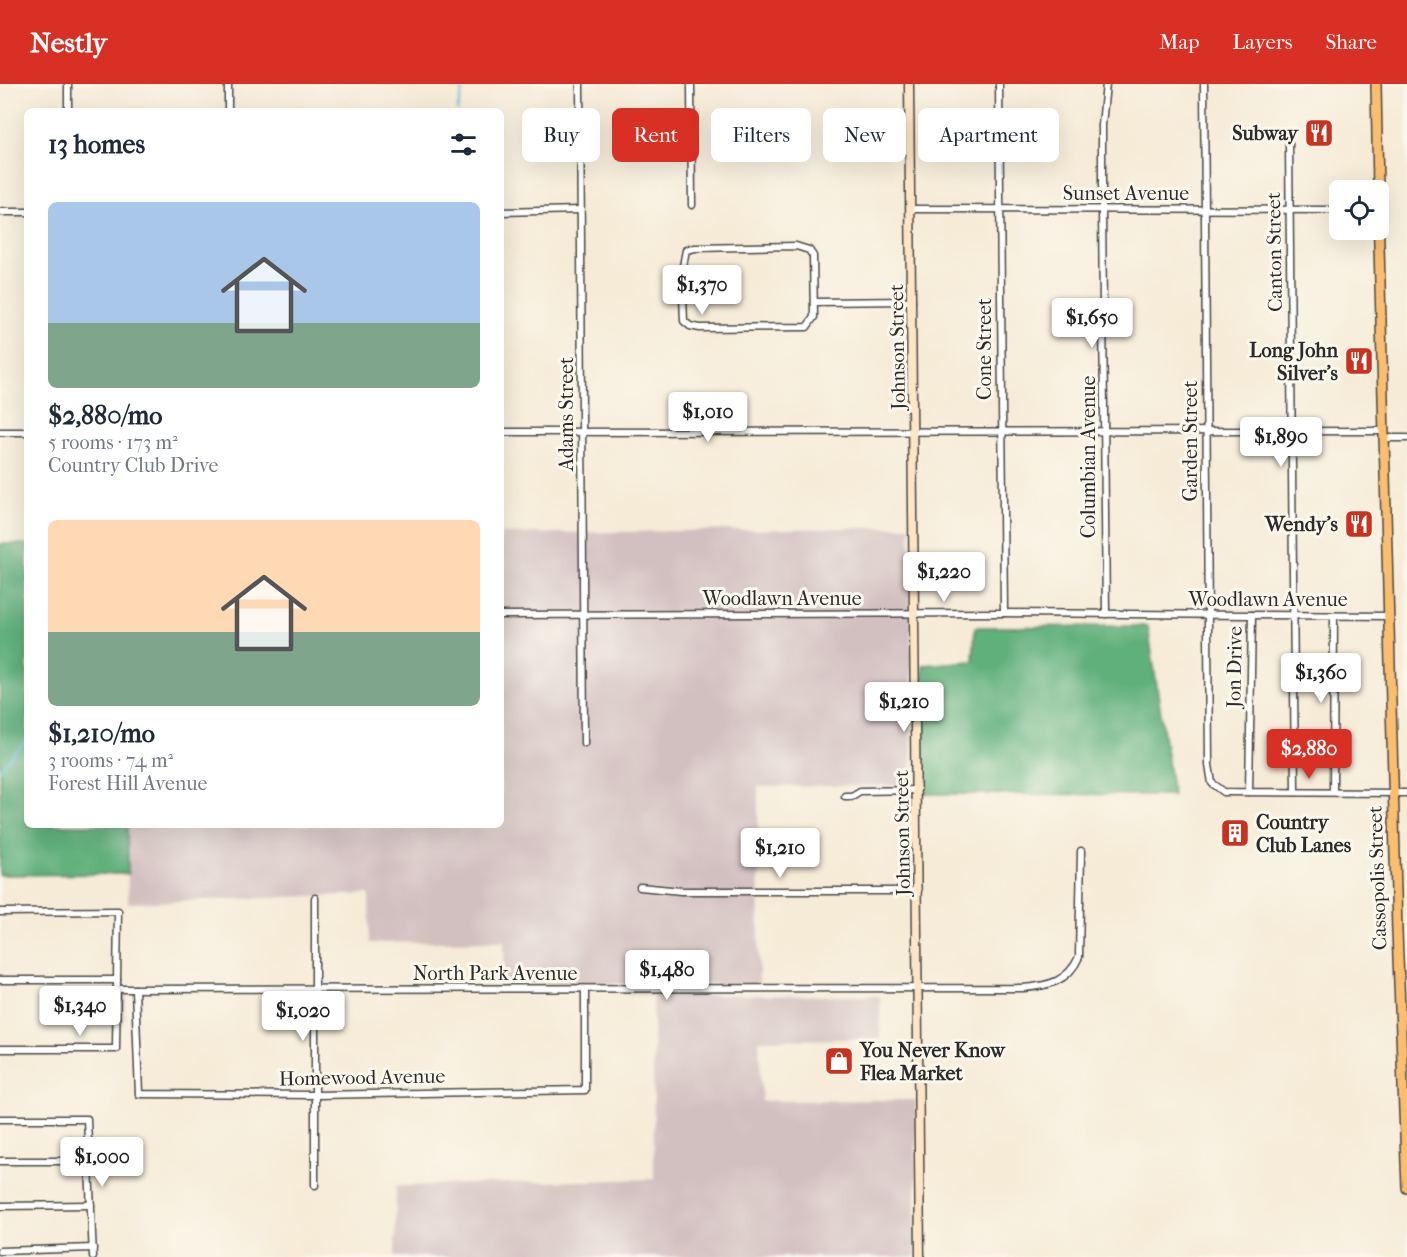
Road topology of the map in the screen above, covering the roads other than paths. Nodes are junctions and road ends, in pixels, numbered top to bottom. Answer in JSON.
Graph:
{"nodes":[{"id":1,"x":68,"y":84,"type":"edge"},
{"id":2,"x":228,"y":84,"type":"edge"},
{"id":3,"x":580,"y":84,"type":"edge"},
{"id":4,"x":691,"y":84,"type":"edge"},
{"id":5,"x":909,"y":84,"type":"edge"},
{"id":6,"x":999,"y":84,"type":"edge"},
{"id":7,"x":1106,"y":84,"type":"edge"},
{"id":8,"x":1204,"y":84,"type":"edge"},
{"id":9,"x":1376,"y":84,"type":"edge"},
{"id":10,"x":68,"y":108,"type":"edge"},
{"id":11,"x":228,"y":108,"type":"edge"},
{"id":12,"x":1289,"y":144,"type":"dead end"},
{"id":13,"x":1378,"y":180,"type":"edge"},
{"id":14,"x":692,"y":205,"type":"dead end"},
{"id":15,"x":912,"y":209,"type":"junction"},
{"id":16,"x":1000,"y":209,"type":"junction"},
{"id":17,"x":1102,"y":209,"type":"junction"},
{"id":18,"x":580,"y":210,"type":"junction"},
{"id":19,"x":1205,"y":210,"type":"junction"},
{"id":20,"x":1290,"y":210,"type":"junction"},
{"id":21,"x":1329,"y":210,"type":"edge"},
{"id":22,"x":0,"y":212,"type":"edge"},
{"id":23,"x":24,"y":212,"type":"edge"},
{"id":24,"x":504,"y":212,"type":"edge"},
{"id":25,"x":1379,"y":240,"type":"edge"},
{"id":26,"x":913,"y":301,"type":"junction"},
{"id":27,"x":814,"y":302,"type":"junction"},
{"id":28,"x":582,"y":431,"type":"junction"},
{"id":29,"x":914,"y":431,"type":"junction"},
{"id":30,"x":0,"y":432,"type":"edge"},
{"id":31,"x":24,"y":432,"type":"edge"},
{"id":32,"x":504,"y":432,"type":"edge"},
{"id":33,"x":1002,"y":432,"type":"junction"},
{"id":34,"x":1105,"y":432,"type":"junction"},
{"id":35,"x":1207,"y":432,"type":"junction"},
{"id":36,"x":1293,"y":432,"type":"junction"},
{"id":37,"x":1383,"y":435,"type":"junction"},
{"id":38,"x":1407,"y":438,"type":"edge"},
{"id":39,"x":1004,"y":613,"type":"junction"},
{"id":40,"x":583,"y":614,"type":"junction"},
{"id":41,"x":1106,"y":614,"type":"junction"},
{"id":42,"x":504,"y":615,"type":"edge"},
{"id":43,"x":916,"y":615,"type":"junction"},
{"id":44,"x":1207,"y":615,"type":"junction"},
{"id":45,"x":1252,"y":615,"type":"junction"},
{"id":46,"x":1294,"y":616,"type":"junction"},
{"id":47,"x":1334,"y":616,"type":"junction"},
{"id":48,"x":1388,"y":616,"type":"junction"},
{"id":49,"x":584,"y":743,"type":"dead end"},
{"id":50,"x":918,"y":790,"type":"junction"},
{"id":51,"x":1249,"y":792,"type":"junction"},
{"id":52,"x":1295,"y":792,"type":"junction"},
{"id":53,"x":1332,"y":792,"type":"junction"},
{"id":54,"x":1393,"y":793,"type":"junction"},
{"id":55,"x":1407,"y":793,"type":"edge"},
{"id":56,"x":844,"y":796,"type":"dead end"},
{"id":57,"x":1081,"y":851,"type":"dead end"},
{"id":58,"x":640,"y":887,"type":"dead end"},
{"id":59,"x":919,"y":891,"type":"junction"},
{"id":60,"x":315,"y":898,"type":"dead end"},
{"id":61,"x":0,"y":912,"type":"edge"},
{"id":62,"x":1396,"y":921,"type":"junction"},
{"id":63,"x":1407,"y":921,"type":"edge"},
{"id":64,"x":0,"y":980,"type":"edge"},
{"id":65,"x":117,"y":980,"type":"junction"},
{"id":66,"x":920,"y":988,"type":"junction"},
{"id":67,"x":117,"y":989,"type":"junction"},
{"id":68,"x":135,"y":989,"type":"junction"},
{"id":69,"x":314,"y":989,"type":"junction"},
{"id":70,"x":585,"y":989,"type":"junction"},
{"id":71,"x":1404,"y":1046,"type":"edge"},
{"id":72,"x":0,"y":1049,"type":"edge"},
{"id":73,"x":316,"y":1095,"type":"junction"},
{"id":74,"x":0,"y":1119,"type":"edge"},
{"id":75,"x":0,"y":1161,"type":"edge"},
{"id":76,"x":89,"y":1161,"type":"junction"},
{"id":77,"x":315,"y":1185,"type":"dead end"},
{"id":78,"x":1407,"y":1188,"type":"edge"},
{"id":79,"x":91,"y":1205,"type":"junction"},
{"id":80,"x":0,"y":1206,"type":"edge"},
{"id":81,"x":93,"y":1248,"type":"junction"},
{"id":82,"x":0,"y":1251,"type":"edge"},
{"id":83,"x":93,"y":1257,"type":"edge"},
{"id":84,"x":920,"y":1257,"type":"edge"}],
"edges":[{"from":1,"to":10,"type":"street"},
{"from":2,"to":11,"type":"street"},
{"from":3,"to":18,"type":"street","name":"Adams Street"},
{"from":4,"to":14,"type":"street"},
{"from":5,"to":15,"type":"street","name":"Johnson Street"},
{"from":6,"to":16,"type":"street","name":"Cone Street"},
{"from":7,"to":17,"type":"street","name":"Columbian Avenue"},
{"from":8,"to":19,"type":"street","name":"Garden Street"},
{"from":9,"to":13,"type":"main road"},
{"from":12,"to":20,"type":"street","name":"Canton Street"},
{"from":15,"to":16,"type":"street","name":"Sunset Avenue"},
{"from":15,"to":26,"type":"street","name":"Johnson Street"},
{"from":16,"to":17,"type":"street","name":"Sunset Avenue"},
{"from":16,"to":33,"type":"street","name":"Cone Street"},
{"from":17,"to":19,"type":"street","name":"Sunset Avenue"},
{"from":17,"to":34,"type":"street","name":"Columbian Avenue"},
{"from":18,"to":24,"type":"street"},
{"from":18,"to":28,"type":"street","name":"Adams Street"},
{"from":19,"to":20,"type":"street","name":"Sunset Avenue"},
{"from":19,"to":35,"type":"street","name":"Garden Street"},
{"from":20,"to":21,"type":"street","name":"Sunset Avenue"},
{"from":20,"to":36,"type":"street","name":"Canton Street"},
{"from":22,"to":23,"type":"street"},
{"from":25,"to":37,"type":"main road","name":"Cassopolis Street"},
{"from":26,"to":27,"type":"street"},
{"from":26,"to":29,"type":"street","name":"Johnson Street"},
{"from":27,"to":27,"type":"street"},
{"from":28,"to":29,"type":"street"},
{"from":28,"to":32,"type":"street"},
{"from":28,"to":40,"type":"street","name":"Adams Street"},
{"from":29,"to":33,"type":"street"},
{"from":29,"to":43,"type":"street","name":"Johnson Street"},
{"from":30,"to":31,"type":"street"},
{"from":33,"to":34,"type":"street"},
{"from":33,"to":39,"type":"street","name":"Cone Street"},
{"from":34,"to":35,"type":"street"},
{"from":34,"to":41,"type":"street","name":"Columbian Avenue"},
{"from":35,"to":36,"type":"street"},
{"from":35,"to":44,"type":"street","name":"Garden Street"},
{"from":36,"to":37,"type":"street"},
{"from":36,"to":46,"type":"street","name":"Canton Street"},
{"from":37,"to":38,"type":"street"},
{"from":37,"to":48,"type":"main road","name":"Cassopolis Street"},
{"from":39,"to":41,"type":"street","name":"Woodlawn Avenue"},
{"from":39,"to":43,"type":"street","name":"Woodlawn Avenue"},
{"from":40,"to":42,"type":"street","name":"Woodlawn Avenue"},
{"from":40,"to":43,"type":"street","name":"Woodlawn Avenue"},
{"from":40,"to":49,"type":"street","name":"Adams Street"},
{"from":41,"to":44,"type":"street","name":"Woodlawn Avenue"},
{"from":43,"to":50,"type":"street","name":"Johnson Street"},
{"from":44,"to":45,"type":"street","name":"Woodlawn Avenue"},
{"from":44,"to":51,"type":"street","name":"Garden Street"},
{"from":45,"to":46,"type":"street","name":"Woodlawn Avenue"},
{"from":45,"to":51,"type":"street","name":"Jon Drive"},
{"from":46,"to":47,"type":"street","name":"Woodlawn Avenue"},
{"from":46,"to":52,"type":"street","name":"Canton Street"},
{"from":47,"to":48,"type":"street","name":"Woodlawn Avenue"},
{"from":47,"to":53,"type":"street"},
{"from":48,"to":54,"type":"main road","name":"Cassopolis Street"},
{"from":50,"to":56,"type":"street"},
{"from":50,"to":59,"type":"street","name":"Johnson Street"},
{"from":51,"to":52,"type":"street"},
{"from":52,"to":53,"type":"street"},
{"from":53,"to":54,"type":"street"},
{"from":54,"to":55,"type":"street"},
{"from":54,"to":62,"type":"main road","name":"Cassopolis Street"},
{"from":57,"to":66,"type":"street","name":"North Park Avenue"},
{"from":58,"to":59,"type":"street"},
{"from":59,"to":66,"type":"street","name":"Johnson Street"},
{"from":60,"to":69,"type":"street"},
{"from":61,"to":65,"type":"street"},
{"from":62,"to":63,"type":"street"},
{"from":62,"to":71,"type":"main road","name":"Cassopolis Street"},
{"from":64,"to":65,"type":"street"},
{"from":65,"to":67,"type":"street"},
{"from":66,"to":70,"type":"street","name":"North Park Avenue"},
{"from":66,"to":84,"type":"street","name":"Johnson Street"},
{"from":67,"to":68,"type":"street","name":"North Park Avenue"},
{"from":67,"to":72,"type":"street"},
{"from":68,"to":69,"type":"street","name":"North Park Avenue"},
{"from":68,"to":73,"type":"street","name":"Homewood Avenue"},
{"from":69,"to":70,"type":"street","name":"North Park Avenue"},
{"from":69,"to":73,"type":"street"},
{"from":70,"to":73,"type":"street","name":"Homewood Avenue"},
{"from":71,"to":78,"type":"main road","name":"Cassopolis Street"},
{"from":73,"to":77,"type":"street"},
{"from":74,"to":76,"type":"street"},
{"from":75,"to":76,"type":"street"},
{"from":76,"to":79,"type":"street"},
{"from":79,"to":80,"type":"street"},
{"from":79,"to":81,"type":"street"},
{"from":81,"to":82,"type":"street"},
{"from":81,"to":83,"type":"street"}]}
